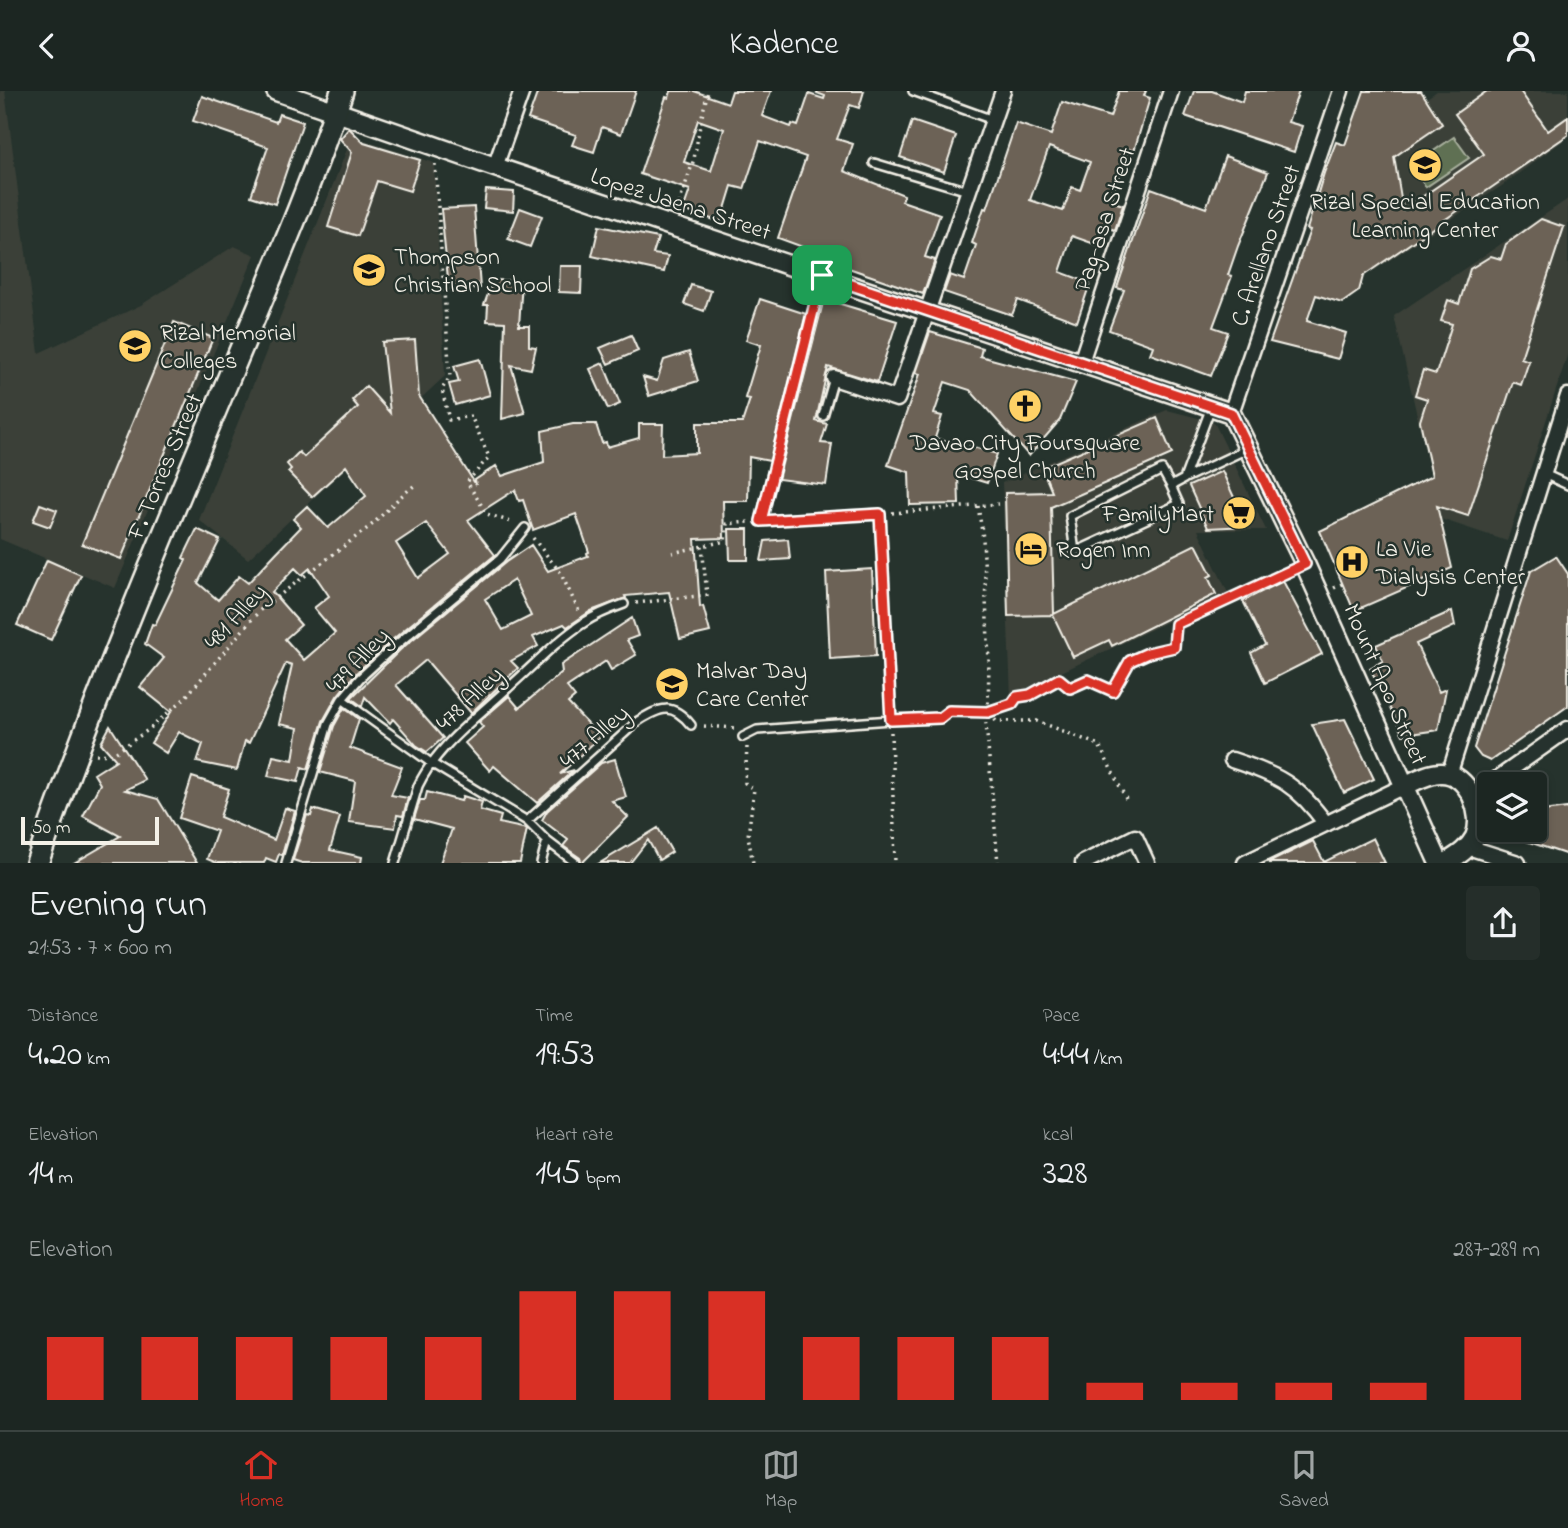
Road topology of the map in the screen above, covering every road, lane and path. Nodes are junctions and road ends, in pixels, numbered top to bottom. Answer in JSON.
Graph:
{"nodes":[{"id":1,"x":276,"y":91,"type":"edge"},
{"id":2,"x":522,"y":91,"type":"edge"},
{"id":3,"x":708,"y":91,"type":"edge"},
{"id":4,"x":913,"y":91,"type":"edge"},
{"id":5,"x":1003,"y":91,"type":"edge"},
{"id":6,"x":1171,"y":91,"type":"edge"},
{"id":7,"x":1341,"y":91,"type":"edge"},
{"id":8,"x":339,"y":101,"type":"edge"},
{"id":9,"x":993,"y":120,"type":"junction"},
{"id":10,"x":434,"y":146,"type":"junction"},
{"id":11,"x":874,"y":163,"type":"dead end"},
{"id":12,"x":495,"y":167,"type":"junction"},
{"id":13,"x":968,"y":191,"type":"junction"},
{"id":14,"x":671,"y":225,"type":"junction"},
{"id":15,"x":822,"y":275,"type":"junction"},
{"id":16,"x":927,"y":310,"type":"junction"},
{"id":17,"x":1081,"y":362,"type":"junction"},
{"id":18,"x":834,"y":379,"type":"joint"},
{"id":19,"x":1568,"y":396,"type":"edge"},
{"id":20,"x":1211,"y":406,"type":"junction"},
{"id":21,"x":1231,"y":413,"type":"junction"},
{"id":22,"x":822,"y":416,"type":"dead end"},
{"id":23,"x":1248,"y":448,"type":"junction"},
{"id":24,"x":1544,"y":474,"type":"junction"},
{"id":25,"x":1184,"y":479,"type":"junction"},
{"id":26,"x":416,"y":484,"type":"dead end"},
{"id":27,"x":1568,"y":485,"type":"edge"},
{"id":28,"x":1171,"y":486,"type":"junction"},
{"id":29,"x":998,"y":504,"type":"dead end"},
{"id":30,"x":978,"y":506,"type":"junction"},
{"id":31,"x":880,"y":514,"type":"junction"},
{"id":32,"x":761,"y":521,"type":"junction"},
{"id":33,"x":525,"y":528,"type":"junction"},
{"id":34,"x":702,"y":546,"type":"junction"},
{"id":35,"x":672,"y":553,"type":"dead end"},
{"id":36,"x":1305,"y":564,"type":"junction"},
{"id":37,"x":1342,"y":584,"type":"dead end"},
{"id":38,"x":1334,"y":588,"type":"dead end"},
{"id":39,"x":624,"y":604,"type":"joint"},
{"id":40,"x":585,"y":622,"type":"junction"},
{"id":41,"x":342,"y":699,"type":"junction"},
{"id":42,"x":988,"y":712,"type":"junction"},
{"id":43,"x":940,"y":718,"type":"joint"},
{"id":44,"x":891,"y":720,"type":"junction"},
{"id":45,"x":691,"y":725,"type":"joint"},
{"id":46,"x":1568,"y":729,"type":"edge"},
{"id":47,"x":743,"y":737,"type":"junction"},
{"id":48,"x":77,"y":749,"type":"junction"},
{"id":49,"x":1232,"y":760,"type":"dead end"},
{"id":50,"x":431,"y":763,"type":"junction"},
{"id":51,"x":1507,"y":772,"type":"edge"},
{"id":52,"x":1449,"y":775,"type":"junction"},
{"id":53,"x":1404,"y":786,"type":"junction"},
{"id":54,"x":1477,"y":793,"type":"edge"},
{"id":55,"x":1472,"y":797,"type":"junction"},
{"id":56,"x":1126,"y":799,"type":"dead end"},
{"id":57,"x":527,"y":821,"type":"junction"},
{"id":58,"x":1326,"y":824,"type":"junction"},
{"id":59,"x":547,"y":841,"type":"junction"},
{"id":60,"x":1468,"y":847,"type":"junction"},
{"id":61,"x":1252,"y":861,"type":"edge"},
{"id":62,"x":37,"y":863,"type":"edge"},
{"id":63,"x":286,"y":863,"type":"edge"},
{"id":64,"x":395,"y":863,"type":"edge"},
{"id":65,"x":541,"y":863,"type":"edge"},
{"id":66,"x":576,"y":863,"type":"edge"},
{"id":67,"x":753,"y":863,"type":"edge"},
{"id":68,"x":895,"y":863,"type":"edge"},
{"id":69,"x":998,"y":863,"type":"edge"},
{"id":70,"x":1083,"y":863,"type":"edge"},
{"id":71,"x":1147,"y":863,"type":"edge"},
{"id":72,"x":1439,"y":863,"type":"edge"},
{"id":73,"x":1446,"y":863,"type":"edge"},
{"id":74,"x":1518,"y":863,"type":"edge"}],
"edges":[{"from":1,"to":8,"type":"street","name":"Lopez Jaena Street"},
{"from":2,"to":12,"type":"street"},
{"from":3,"to":14,"type":"path"},
{"from":4,"to":9,"type":"lane"},
{"from":5,"to":9,"type":"street"},
{"from":6,"to":17,"type":"street","name":"Pag-asa Street"},
{"from":7,"to":21,"type":"street","name":"C. Arellano Street"},
{"from":8,"to":10,"type":"street","name":"Lopez Jaena Street"},
{"from":8,"to":48,"type":"main road","name":"F. Torres Street"},
{"from":9,"to":13,"type":"street"},
{"from":10,"to":12,"type":"street","name":"Lopez Jaena Street"},
{"from":10,"to":33,"type":"path"},
{"from":11,"to":13,"type":"lane"},
{"from":12,"to":14,"type":"street","name":"Lopez Jaena Street"},
{"from":13,"to":16,"type":"street"},
{"from":14,"to":15,"type":"street","name":"Lopez Jaena Street"},
{"from":15,"to":16,"type":"street","name":"Lopez Jaena Street"},
{"from":15,"to":32,"type":"lane"},
{"from":16,"to":17,"type":"street","name":"Lopez Jaena Street"},
{"from":16,"to":18,"type":"street"},
{"from":17,"to":20,"type":"street","name":"Lopez Jaena Street"},
{"from":18,"to":22,"type":"lane"},
{"from":19,"to":24,"type":"street"},
{"from":20,"to":21,"type":"street","name":"Lopez Jaena Street"},
{"from":20,"to":25,"type":"lane"},
{"from":21,"to":23,"type":"street","name":"Mount Apo Street"},
{"from":23,"to":25,"type":"lane"},
{"from":23,"to":36,"type":"street","name":"Mount Apo Street"},
{"from":24,"to":27,"type":"lane"},
{"from":24,"to":52,"type":"street"},
{"from":25,"to":28,"type":"lane"},
{"from":26,"to":48,"type":"path","name":"481 Alley"},
{"from":28,"to":28,"type":"lane"},
{"from":29,"to":30,"type":"path"},
{"from":30,"to":31,"type":"path"},
{"from":30,"to":42,"type":"path"},
{"from":31,"to":32,"type":"lane"},
{"from":31,"to":44,"type":"lane"},
{"from":32,"to":34,"type":"path"},
{"from":33,"to":40,"type":"path"},
{"from":33,"to":41,"type":"lane","name":"479 Alley"},
{"from":34,"to":35,"type":"path"},
{"from":34,"to":39,"type":"path"},
{"from":36,"to":42,"type":"path"},
{"from":36,"to":53,"type":"street","name":"Mount Apo Street"},
{"from":37,"to":38,"type":"path"},
{"from":39,"to":40,"type":"lane","name":"478 Alley"},
{"from":40,"to":50,"type":"lane","name":"478 Alley"},
{"from":41,"to":50,"type":"lane"},
{"from":41,"to":63,"type":"lane","name":"479 Alley"},
{"from":42,"to":43,"type":"path"},
{"from":42,"to":56,"type":"path"},
{"from":42,"to":69,"type":"path"},
{"from":43,"to":44,"type":"lane"},
{"from":44,"to":47,"type":"lane"},
{"from":44,"to":68,"type":"path"},
{"from":45,"to":47,"type":"path"},
{"from":45,"to":57,"type":"lane","name":"477 Alley"},
{"from":46,"to":51,"type":"street"},
{"from":47,"to":67,"type":"path"},
{"from":48,"to":62,"type":"main road","name":"F. Torres Street"},
{"from":49,"to":58,"type":"street"},
{"from":50,"to":57,"type":"lane"},
{"from":50,"to":64,"type":"lane","name":"478 Alley"},
{"from":52,"to":53,"type":"street"},
{"from":52,"to":55,"type":"street"},
{"from":53,"to":58,"type":"street"},
{"from":53,"to":72,"type":"street","name":"Mount Apo Street"},
{"from":54,"to":55,"type":"street"},
{"from":55,"to":60,"type":"street"},
{"from":57,"to":59,"type":"lane"},
{"from":58,"to":61,"type":"street"},
{"from":59,"to":65,"type":"lane"},
{"from":59,"to":66,"type":"lane"},
{"from":60,"to":73,"type":"street"},
{"from":60,"to":74,"type":"street"},
{"from":70,"to":71,"type":"street"}]}
